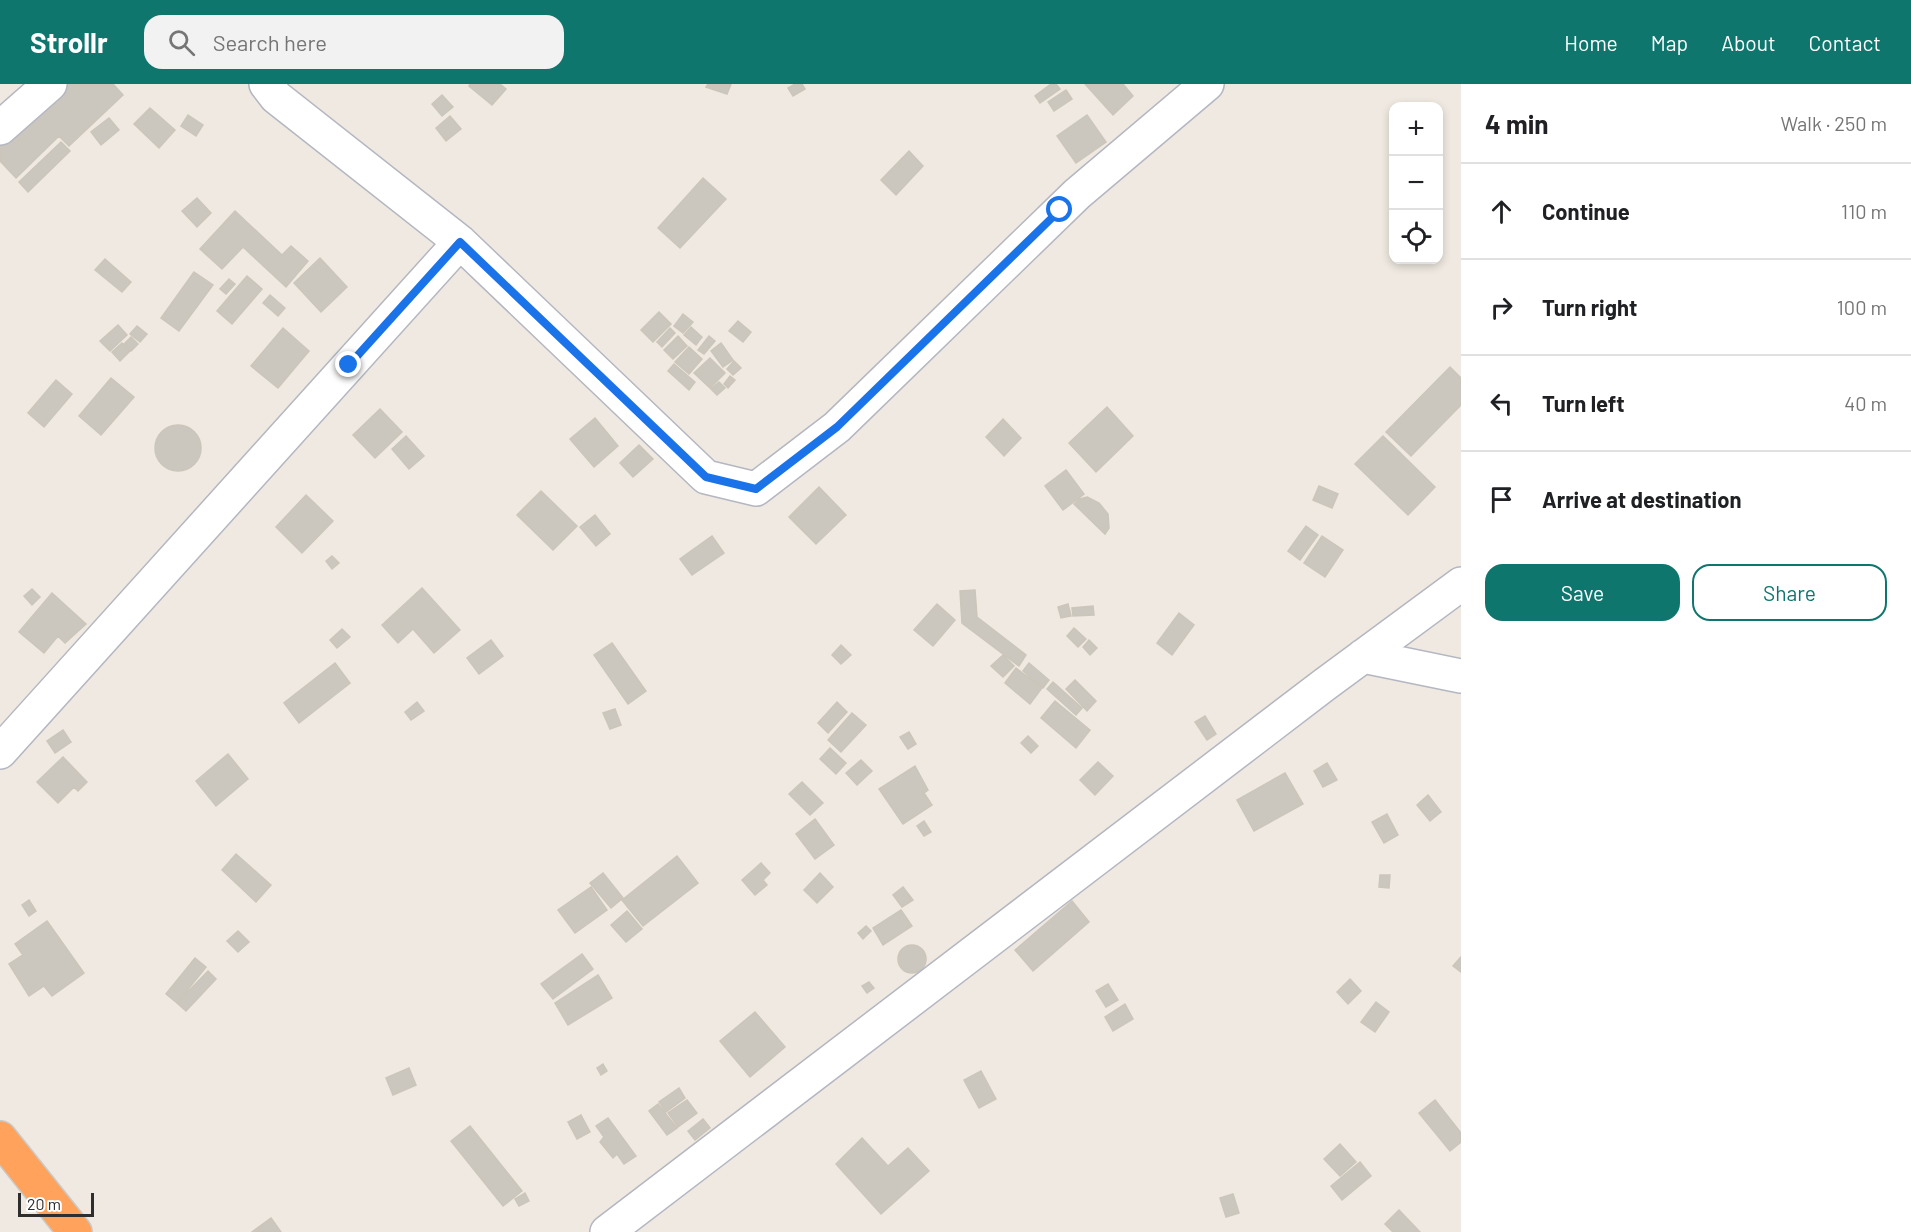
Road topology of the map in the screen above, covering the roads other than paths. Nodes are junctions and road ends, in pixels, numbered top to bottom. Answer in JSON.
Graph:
{"nodes":[{"id":1,"x":50,"y":84,"type":"edge"},
{"id":2,"x":266,"y":84,"type":"edge"},
{"id":3,"x":1207,"y":84,"type":"edge"},
{"id":4,"x":0,"y":128,"type":"edge"},
{"id":5,"x":460,"y":242,"type":"junction"},
{"id":6,"x":1461,"y":584,"type":"edge"},
{"id":7,"x":1364,"y":656,"type":"junction"},
{"id":8,"x":1461,"y":676,"type":"edge"},
{"id":9,"x":0,"y":752,"type":"edge"},
{"id":10,"x":0,"y":1138,"type":"edge"},
{"id":11,"x":13,"y":1169,"type":"edge"},
{"id":12,"x":75,"y":1232,"type":"edge"},
{"id":13,"x":607,"y":1232,"type":"edge"}],
"edges":[{"from":1,"to":4,"type":"street"},
{"from":2,"to":5,"type":"street"},
{"from":3,"to":5,"type":"street"},
{"from":5,"to":9,"type":"street"},
{"from":6,"to":7,"type":"street"},
{"from":7,"to":8,"type":"street"},
{"from":7,"to":13,"type":"street"},
{"from":10,"to":11,"type":"highway"},
{"from":11,"to":12,"type":"highway"}]}
